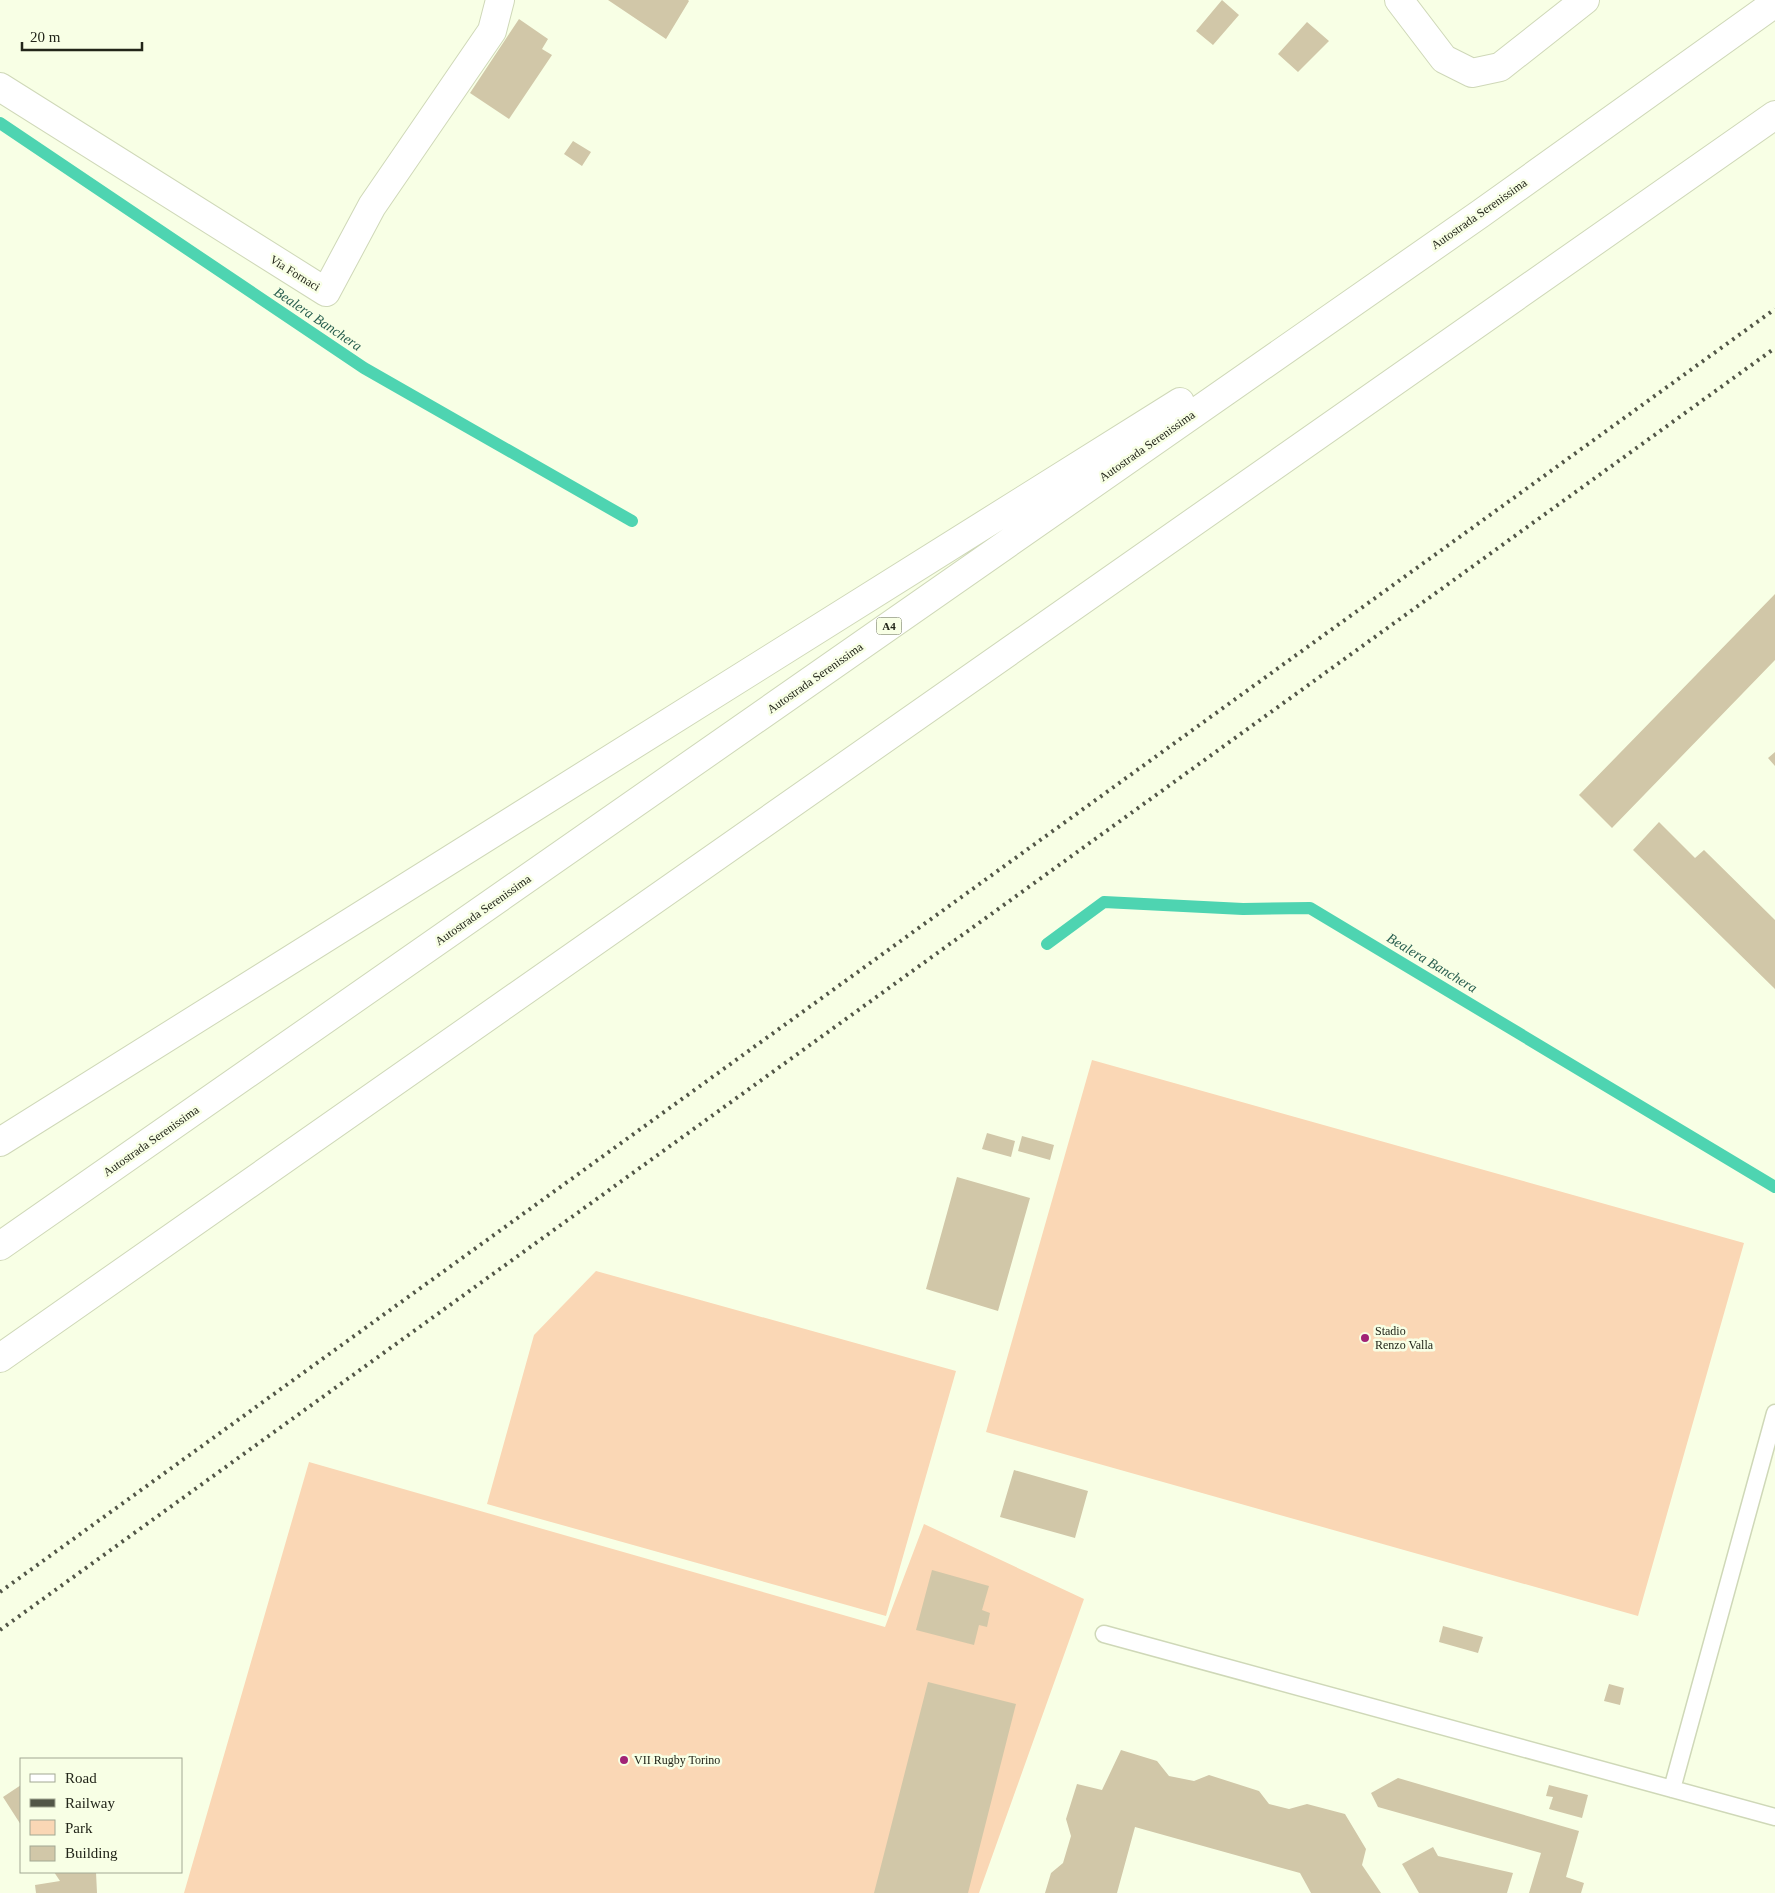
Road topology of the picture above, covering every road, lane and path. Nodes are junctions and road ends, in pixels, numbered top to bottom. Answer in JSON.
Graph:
{"nodes":[{"id":1,"x":500,"y":0,"type":"edge"},
{"id":2,"x":1399,"y":0,"type":"edge"},
{"id":3,"x":1585,"y":0,"type":"edge"},
{"id":4,"x":1775,"y":3,"type":"edge"},
{"id":5,"x":0,"y":87,"type":"edge"},
{"id":6,"x":1775,"y":115,"type":"edge"},
{"id":7,"x":1480,"y":214,"type":"junction"},
{"id":8,"x":0,"y":1142,"type":"edge"},
{"id":9,"x":0,"y":1246,"type":"edge"},
{"id":10,"x":0,"y":1358,"type":"edge"},
{"id":11,"x":1775,"y":1413,"type":"edge"},
{"id":12,"x":1104,"y":1634,"type":"dead end"},
{"id":13,"x":1672,"y":1789,"type":"junction"},
{"id":14,"x":1775,"y":1817,"type":"edge"}],
"edges":[{"from":1,"to":5,"type":"main road","name":"Via Fornaci"},
{"from":2,"to":3,"type":"main road"},
{"from":4,"to":7,"type":"main road","name":"Autostrada Serenissima","number":"A4"},
{"from":6,"to":10,"type":"main road"},
{"from":7,"to":8,"type":"main road"},
{"from":7,"to":9,"type":"main road","name":"Autostrada Serenissima","number":"A4"},
{"from":11,"to":13,"type":"lane"},
{"from":12,"to":13,"type":"lane"},
{"from":13,"to":14,"type":"lane"}]}
